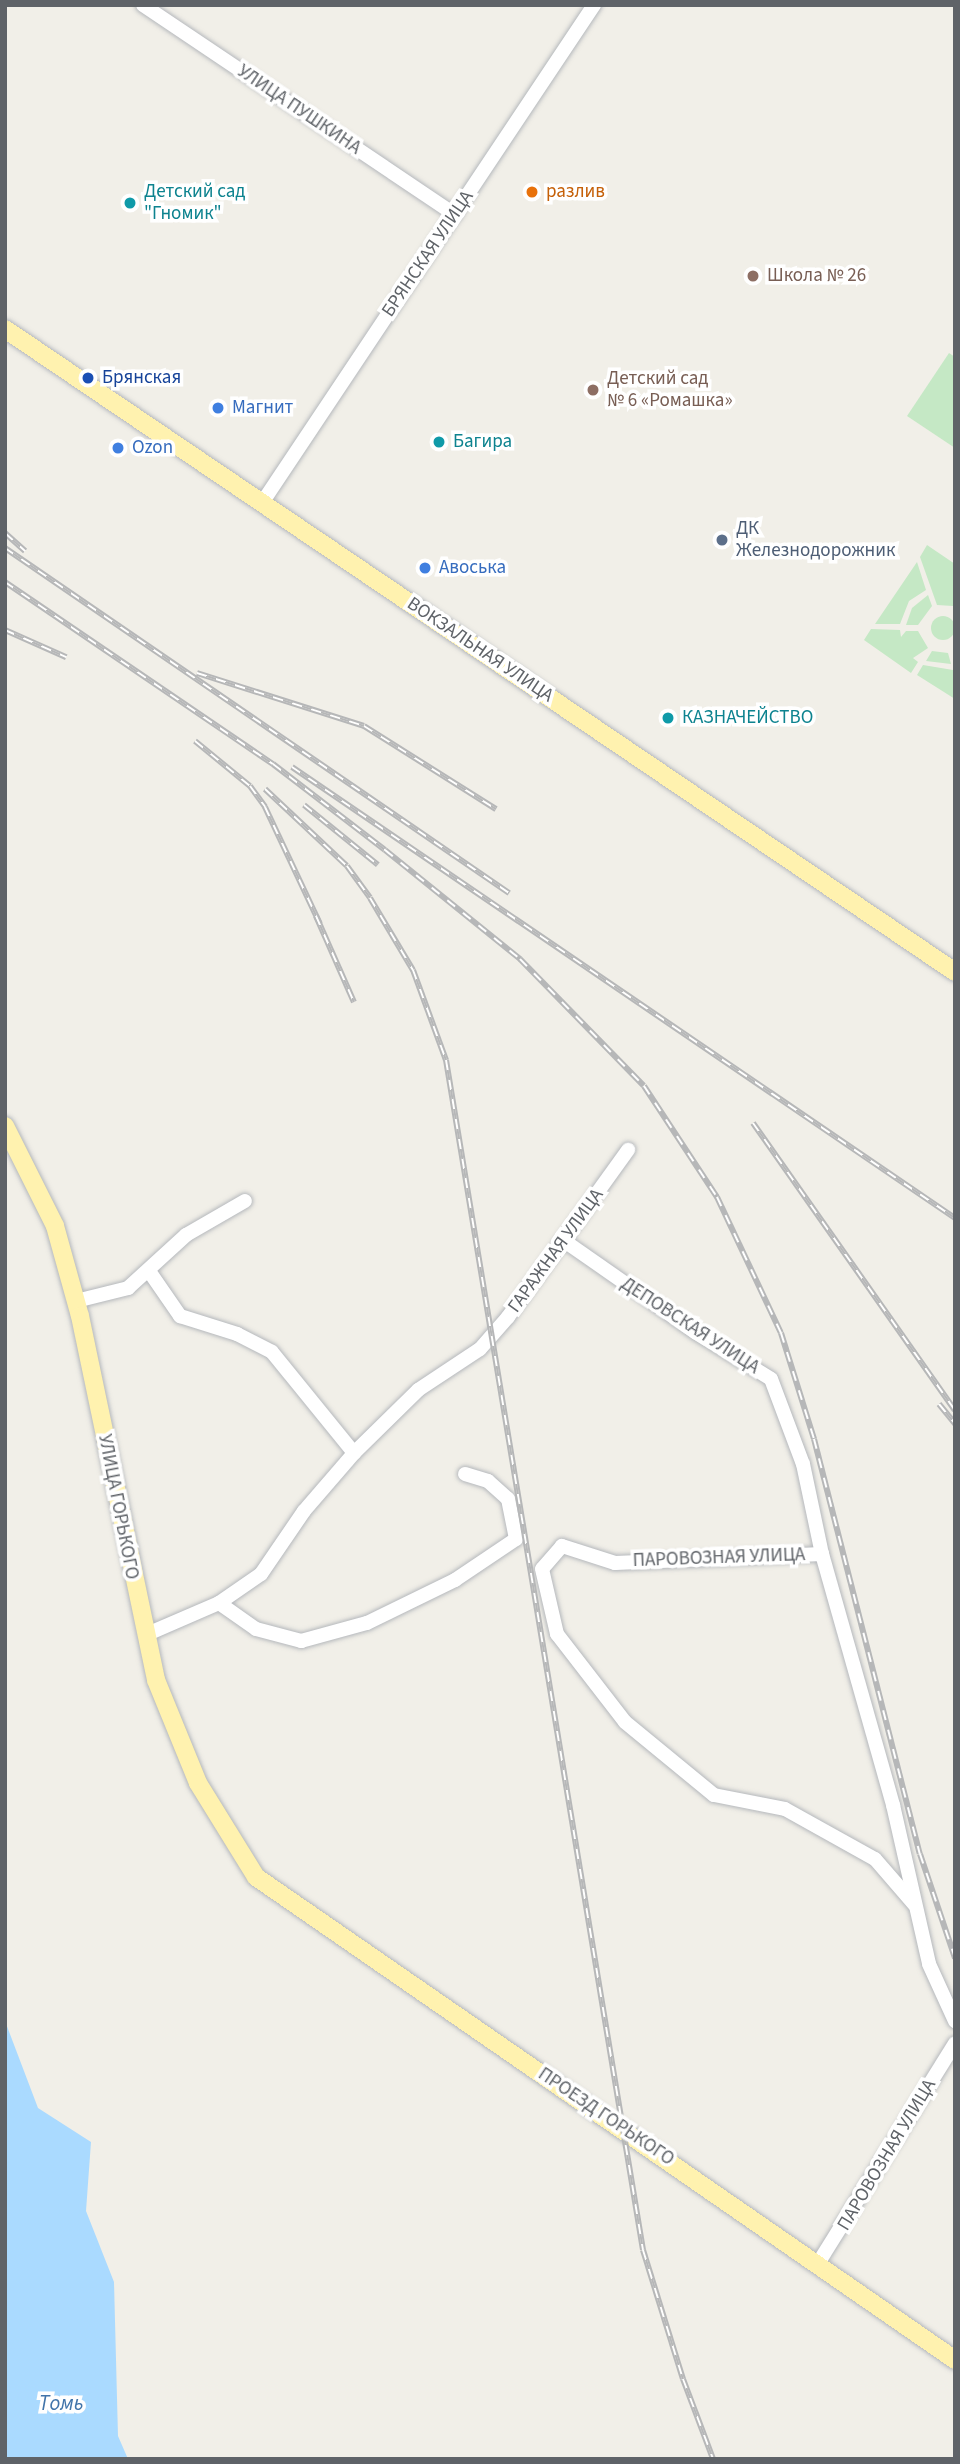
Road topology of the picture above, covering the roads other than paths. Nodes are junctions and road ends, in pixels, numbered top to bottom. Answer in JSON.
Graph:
{"nodes":[{"id":1,"x":143,"y":5,"type":"edge"},
{"id":2,"x":594,"y":5,"type":"edge"},
{"id":3,"x":455,"y":215,"type":"junction"},
{"id":4,"x":5,"y":329,"type":"edge"},
{"id":5,"x":262,"y":503,"type":"junction"},
{"id":6,"x":954,"y":970,"type":"edge"},
{"id":7,"x":5,"y":1126,"type":"edge"},
{"id":8,"x":628,"y":1150,"type":"dead end"},
{"id":9,"x":245,"y":1201,"type":"dead end"},
{"id":10,"x":563,"y":1240,"type":"junction"},
{"id":11,"x":149,"y":1271,"type":"junction"},
{"id":12,"x":76,"y":1301,"type":"junction"},
{"id":13,"x":354,"y":1453,"type":"junction"},
{"id":14,"x":465,"y":1474,"type":"dead end"},
{"id":15,"x":822,"y":1554,"type":"junction"},
{"id":16,"x":219,"y":1602,"type":"junction"},
{"id":17,"x":145,"y":1635,"type":"junction"},
{"id":18,"x":256,"y":1877,"type":"joint"},
{"id":19,"x":916,"y":1908,"type":"junction"},
{"id":20,"x":955,"y":2021,"type":"edge"},
{"id":21,"x":955,"y":2043,"type":"edge"},
{"id":22,"x":817,"y":2265,"type":"junction"},
{"id":23,"x":955,"y":2360,"type":"edge"}],
"edges":[{"from":1,"to":3,"type":"street","name":"УЛИЦА ПУШКИНА"},
{"from":2,"to":3,"type":"street","name":"БРЯНСКАЯ УЛИЦА"},
{"from":3,"to":5,"type":"street","name":"БРЯНСКАЯ УЛИЦА"},
{"from":4,"to":5,"type":"main road","name":"ВОКЗАЛЬНАЯ УЛИЦА"},
{"from":5,"to":6,"type":"main road","name":"ВОКЗАЛЬНАЯ УЛИЦА"},
{"from":7,"to":12,"type":"main road","name":"УЛИЦА ГОРЬКОГО"},
{"from":8,"to":10,"type":"street","name":"ГАРАЖНАЯ УЛИЦА"},
{"from":9,"to":11,"type":"street"},
{"from":10,"to":13,"type":"street","name":"ГАРАЖНАЯ УЛИЦА"},
{"from":10,"to":15,"type":"street","name":"ДЕПОВСКАЯ УЛИЦА"},
{"from":11,"to":12,"type":"street"},
{"from":11,"to":13,"type":"street"},
{"from":12,"to":17,"type":"main road","name":"УЛИЦА ГОРЬКОГО"},
{"from":13,"to":16,"type":"street"},
{"from":14,"to":16,"type":"street"},
{"from":15,"to":19,"type":"street","name":"ПАРОВОЗНАЯ УЛИЦА"},
{"from":15,"to":19,"type":"street","name":"ПАРОВОЗНАЯ УЛИЦА"},
{"from":16,"to":17,"type":"street"},
{"from":17,"to":18,"type":"main road","name":"УЛИЦА ГОРЬКОГО"},
{"from":18,"to":22,"type":"main road","name":"ПРОЕЗД ГОРЬКОГО"},
{"from":19,"to":20,"type":"street","name":"ПАРОВОЗНАЯ УЛИЦА"},
{"from":21,"to":22,"type":"street","name":"ПАРОВОЗНАЯ УЛИЦА"},
{"from":22,"to":23,"type":"main road","name":"ПРОЕЗД ГОРЬКОГО"}]}
